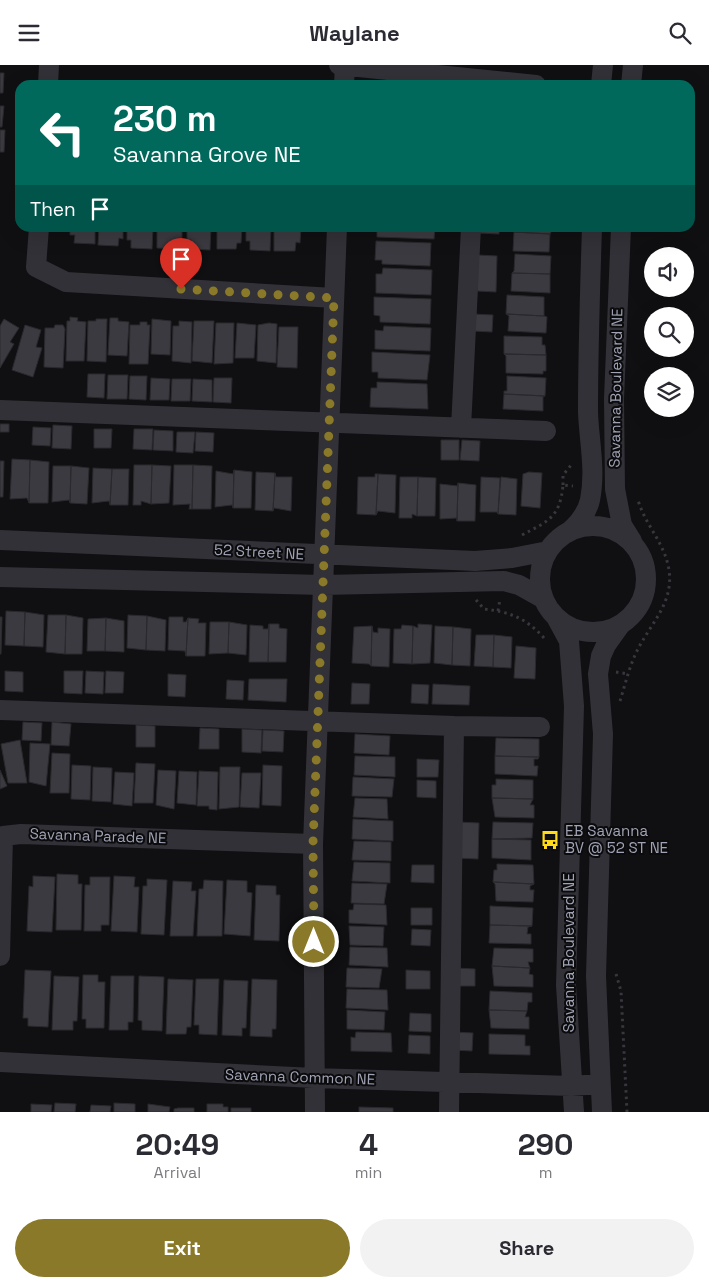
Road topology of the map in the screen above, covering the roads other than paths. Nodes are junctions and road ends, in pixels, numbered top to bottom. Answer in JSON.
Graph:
{"nodes":[{"id":1,"x":49,"y":65,"type":"edge"},
{"id":2,"x":339,"y":65,"type":"edge"},
{"id":3,"x":345,"y":65,"type":"edge"},
{"id":4,"x":603,"y":65,"type":"edge"},
{"id":5,"x":633,"y":65,"type":"edge"},
{"id":6,"x":48,"y":80,"type":"edge"},
{"id":7,"x":344,"y":80,"type":"edge"},
{"id":8,"x":463,"y":80,"type":"edge"},
{"id":9,"x":602,"y":80,"type":"edge"},
{"id":10,"x":632,"y":80,"type":"edge"},
{"id":11,"x":39,"y":232,"type":"edge"},
{"id":12,"x":337,"y":232,"type":"edge"},
{"id":13,"x":471,"y":232,"type":"edge"},
{"id":14,"x":592,"y":232,"type":"edge"},
{"id":15,"x":621,"y":232,"type":"edge"},
{"id":16,"x":334,"y":298,"type":"junction"},
{"id":17,"x":0,"y":410,"type":"edge"},
{"id":18,"x":329,"y":423,"type":"junction"},
{"id":19,"x":461,"y":428,"type":"junction"},
{"id":20,"x":546,"y":431,"type":"dead end"},
{"id":21,"x":570,"y":531,"type":"junction"},
{"id":22,"x":0,"y":540,"type":"edge"},
{"id":23,"x":634,"y":545,"type":"junction"},
{"id":24,"x":548,"y":551,"type":"junction"},
{"id":25,"x":324,"y":555,"type":"junction"},
{"id":26,"x":0,"y":577,"type":"edge"},
{"id":27,"x":323,"y":585,"type":"junction"},
{"id":28,"x":544,"y":599,"type":"junction"},
{"id":29,"x":556,"y":617,"type":"junction"},
{"id":30,"x":621,"y":624,"type":"junction"},
{"id":31,"x":0,"y":710,"type":"edge"},
{"id":32,"x":318,"y":722,"type":"junction"},
{"id":33,"x":454,"y":726,"type":"junction"},
{"id":34,"x":540,"y":727,"type":"dead end"},
{"id":35,"x":313,"y":844,"type":"junction"},
{"id":36,"x":0,"y":956,"type":"edge"},
{"id":37,"x":0,"y":1062,"type":"edge"},
{"id":38,"x":314,"y":1079,"type":"junction"},
{"id":39,"x":448,"y":1083,"type":"junction"},
{"id":40,"x":600,"y":1084,"type":"junction"},
{"id":41,"x":572,"y":1087,"type":"junction"},
{"id":42,"x":315,"y":1112,"type":"edge"},
{"id":43,"x":449,"y":1112,"type":"edge"},
{"id":44,"x":574,"y":1112,"type":"edge"},
{"id":45,"x":602,"y":1112,"type":"edge"}],
"edges":[{"from":1,"to":6,"type":"street"},
{"from":2,"to":3,"type":"street"},
{"from":3,"to":7,"type":"street"},
{"from":3,"to":8,"type":"street"},
{"from":4,"to":9,"type":"street"},
{"from":5,"to":10,"type":"street"},
{"from":11,"to":16,"type":"street"},
{"from":12,"to":16,"type":"street"},
{"from":13,"to":19,"type":"street"},
{"from":14,"to":21,"type":"street","name":"Savanna Boulevard NE"},
{"from":15,"to":23,"type":"street","name":"Savanna Boulevard NE"},
{"from":16,"to":18,"type":"street"},
{"from":17,"to":18,"type":"street"},
{"from":18,"to":19,"type":"street"},
{"from":18,"to":25,"type":"street"},
{"from":19,"to":20,"type":"street"},
{"from":21,"to":23,"type":"street"},
{"from":21,"to":24,"type":"street"},
{"from":22,"to":25,"type":"street","name":"52 Street NE"},
{"from":23,"to":30,"type":"street"},
{"from":24,"to":25,"type":"street","name":"52 Street NE"},
{"from":24,"to":28,"type":"street"},
{"from":25,"to":27,"type":"street"},
{"from":26,"to":27,"type":"street","name":"52 Street NE"},
{"from":27,"to":28,"type":"street","name":"52 Street NE"},
{"from":27,"to":32,"type":"street"},
{"from":28,"to":29,"type":"street"},
{"from":29,"to":30,"type":"street"},
{"from":29,"to":41,"type":"street","name":"Savanna Boulevard NE"},
{"from":30,"to":40,"type":"street","name":"Savanna Boulevard NE"},
{"from":31,"to":32,"type":"street"},
{"from":32,"to":33,"type":"street"},
{"from":32,"to":35,"type":"street"},
{"from":33,"to":34,"type":"street"},
{"from":33,"to":39,"type":"street"},
{"from":35,"to":36,"type":"street","name":"Savanna Parade NE"},
{"from":35,"to":38,"type":"street"},
{"from":37,"to":38,"type":"street","name":"Savanna Common NE"},
{"from":38,"to":39,"type":"street","name":"Savanna Common NE"},
{"from":38,"to":42,"type":"street"},
{"from":39,"to":41,"type":"street","name":"Savanna Common NE"},
{"from":39,"to":43,"type":"street"},
{"from":40,"to":41,"type":"street","name":"Savanna Common NE"},
{"from":40,"to":45,"type":"street","name":"Savanna Boulevard NE"},
{"from":41,"to":44,"type":"street","name":"Savanna Boulevard NE"}]}
